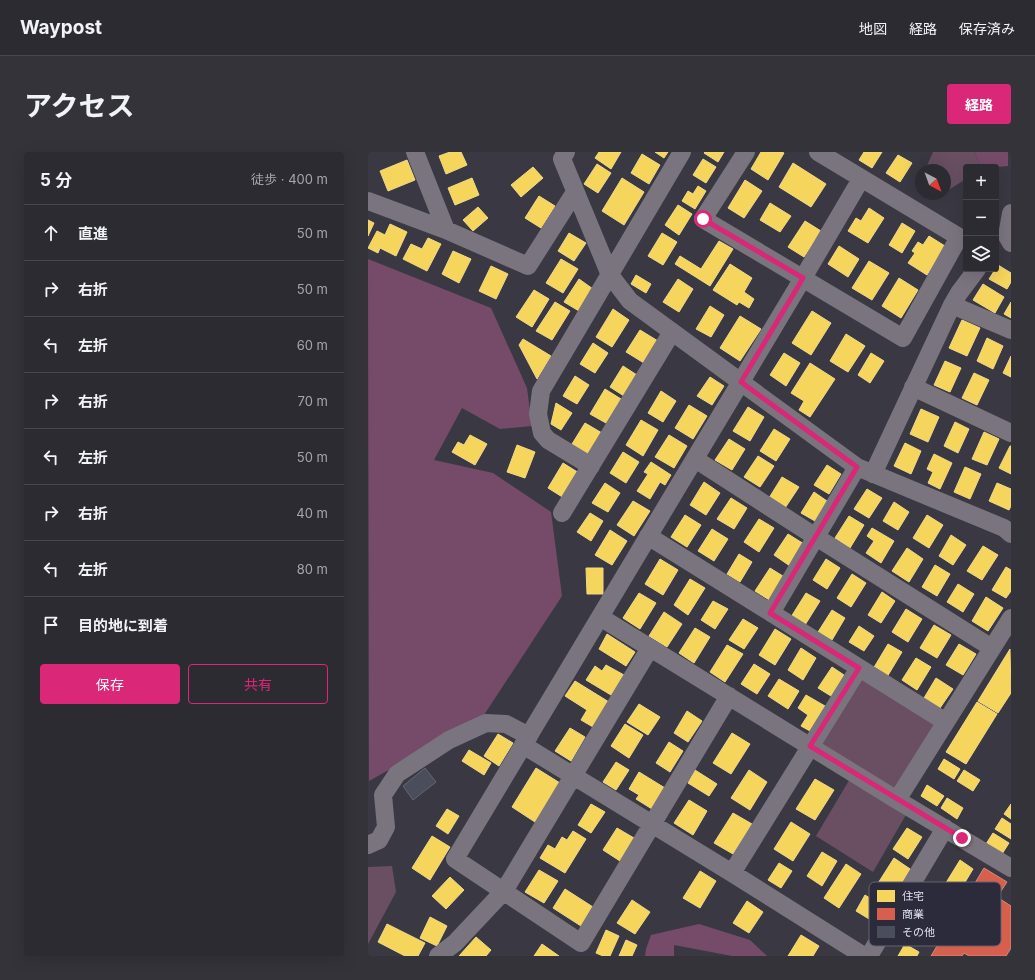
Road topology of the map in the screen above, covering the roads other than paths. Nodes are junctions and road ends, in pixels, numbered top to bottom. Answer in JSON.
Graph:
{"nodes":[{"id":1,"x":415,"y":152,"type":"edge"},
{"id":2,"x":566,"y":152,"type":"edge"},
{"id":3,"x":682,"y":152,"type":"edge"},
{"id":4,"x":746,"y":152,"type":"edge"},
{"id":5,"x":818,"y":152,"type":"edge"},
{"id":6,"x":861,"y":179,"type":"junction"},
{"id":7,"x":575,"y":192,"type":"junction"},
{"id":8,"x":368,"y":201,"type":"edge"},
{"id":9,"x":1011,"y":213,"type":"edge"},
{"id":10,"x":446,"y":230,"type":"junction"},
{"id":11,"x":1005,"y":242,"type":"edge"},
{"id":12,"x":975,"y":272,"type":"edge"},
{"id":13,"x":610,"y":275,"type":"junction"},
{"id":14,"x":803,"y":278,"type":"junction"},
{"id":15,"x":952,"y":305,"type":"junction"},
{"id":16,"x":1011,"y":330,"type":"edge"},
{"id":17,"x":672,"y":332,"type":"junction"},
{"id":18,"x":741,"y":382,"type":"junction"},
{"id":19,"x":913,"y":387,"type":"junction"},
{"id":20,"x":1011,"y":433,"type":"edge"},
{"id":21,"x":695,"y":459,"type":"junction"},
{"id":22,"x":591,"y":466,"type":"junction"},
{"id":23,"x":865,"y":470,"type":"junction"},
{"id":24,"x":562,"y":513,"type":"dead end"},
{"id":25,"x":1009,"y":528,"type":"edge"},
{"id":26,"x":648,"y":536,"type":"junction"},
{"id":27,"x":816,"y":537,"type":"junction"},
{"id":28,"x":770,"y":613,"type":"junction"},
{"id":29,"x":600,"y":617,"type":"junction"},
{"id":30,"x":1011,"y":618,"type":"edge"},
{"id":31,"x":650,"y":648,"type":"junction"},
{"id":32,"x":992,"y":648,"type":"junction"},
{"id":33,"x":859,"y":668,"type":"junction"},
{"id":34,"x":729,"y":696,"type":"junction"},
{"id":35,"x":946,"y":722,"type":"junction"},
{"id":36,"x":526,"y":741,"type":"junction"},
{"id":37,"x":810,"y":746,"type":"junction"},
{"id":38,"x":573,"y":776,"type":"junction"},
{"id":39,"x":897,"y":800,"type":"junction"},
{"id":40,"x":652,"y":824,"type":"junction"},
{"id":41,"x":945,"y":828,"type":"junction"},
{"id":42,"x":368,"y":845,"type":"edge"},
{"id":43,"x":1011,"y":868,"type":"edge"},
{"id":44,"x":732,"y":873,"type":"junction"},
{"id":45,"x":913,"y":882,"type":"edge"},
{"id":46,"x":504,"y":892,"type":"junction"},
{"id":47,"x":875,"y":946,"type":"edge"},
{"id":48,"x":585,"y":950,"type":"edge"},
{"id":49,"x":438,"y":956,"type":"edge"},
{"id":50,"x":864,"y":956,"type":"edge"},
{"id":51,"x":869,"y":956,"type":"edge"}],
"edges":[{"from":1,"to":10,"type":"street"},
{"from":2,"to":7,"type":"street"},
{"from":3,"to":13,"type":"street"},
{"from":4,"to":14,"type":"street"},
{"from":5,"to":6,"type":"street"},
{"from":6,"to":14,"type":"street"},
{"from":6,"to":14,"type":"street"},
{"from":7,"to":10,"type":"street"},
{"from":7,"to":13,"type":"street"},
{"from":8,"to":10,"type":"street"},
{"from":9,"to":11,"type":"street"},
{"from":12,"to":15,"type":"street"},
{"from":13,"to":17,"type":"street"},
{"from":13,"to":22,"type":"street"},
{"from":14,"to":18,"type":"street"},
{"from":15,"to":16,"type":"street"},
{"from":15,"to":19,"type":"street"},
{"from":17,"to":18,"type":"street"},
{"from":17,"to":22,"type":"street"},
{"from":18,"to":21,"type":"street"},
{"from":18,"to":23,"type":"street"},
{"from":19,"to":20,"type":"street"},
{"from":19,"to":23,"type":"street"},
{"from":21,"to":26,"type":"street"},
{"from":21,"to":27,"type":"street"},
{"from":22,"to":24,"type":"street"},
{"from":23,"to":25,"type":"street"},
{"from":23,"to":27,"type":"street"},
{"from":26,"to":28,"type":"street"},
{"from":26,"to":29,"type":"street"},
{"from":27,"to":28,"type":"street"},
{"from":27,"to":32,"type":"street"},
{"from":28,"to":33,"type":"street"},
{"from":29,"to":31,"type":"street"},
{"from":29,"to":36,"type":"street"},
{"from":30,"to":32,"type":"street"},
{"from":31,"to":34,"type":"street"},
{"from":31,"to":38,"type":"street"},
{"from":32,"to":35,"type":"street"},
{"from":33,"to":35,"type":"street"},
{"from":33,"to":37,"type":"street"},
{"from":34,"to":37,"type":"street"},
{"from":34,"to":40,"type":"street"},
{"from":35,"to":39,"type":"street"},
{"from":36,"to":38,"type":"street"},
{"from":36,"to":42,"type":"street"},
{"from":36,"to":46,"type":"street"},
{"from":37,"to":39,"type":"street"},
{"from":37,"to":44,"type":"street"},
{"from":38,"to":40,"type":"street"},
{"from":38,"to":46,"type":"street"},
{"from":39,"to":41,"type":"street"},
{"from":40,"to":44,"type":"street"},
{"from":40,"to":48,"type":"street"},
{"from":41,"to":43,"type":"street"},
{"from":41,"to":45,"type":"street"},
{"from":44,"to":50,"type":"street"},
{"from":46,"to":48,"type":"street"},
{"from":46,"to":49,"type":"street"},
{"from":47,"to":51,"type":"street"}]}
